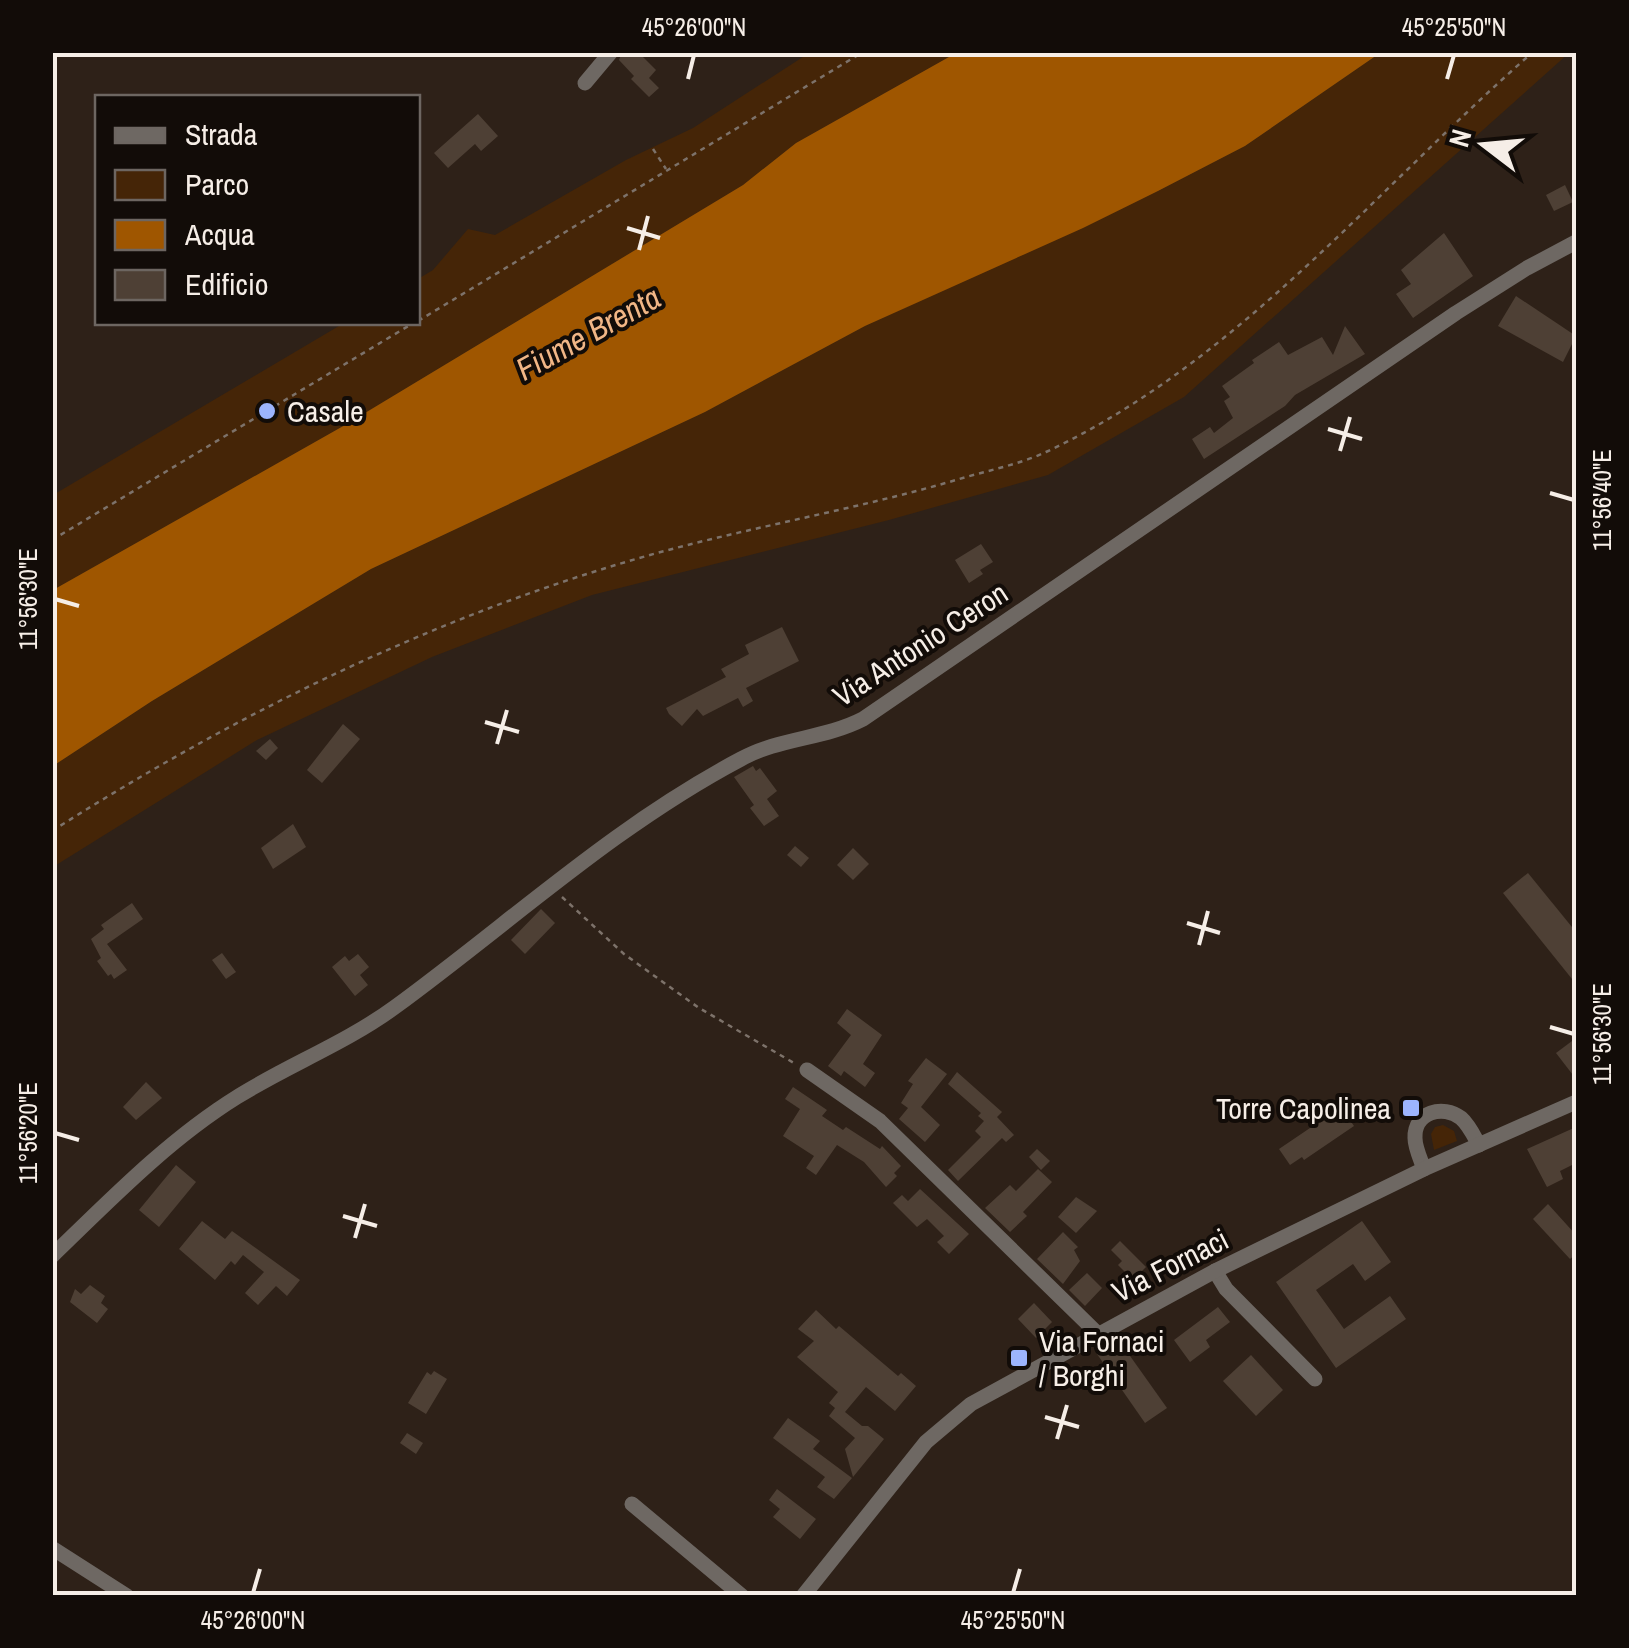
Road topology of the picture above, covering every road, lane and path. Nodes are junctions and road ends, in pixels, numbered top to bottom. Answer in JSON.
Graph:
{"nodes":[{"id":1,"x":611,"y":52,"type":"edge"},
{"id":2,"x":863,"y":52,"type":"edge"},
{"id":3,"x":1533,"y":52,"type":"edge"},
{"id":4,"x":585,"y":83,"type":"dead end"},
{"id":5,"x":652,"y":149,"type":"dead end"},
{"id":6,"x":667,"y":170,"type":"junction"},
{"id":7,"x":1576,"y":242,"type":"edge"},
{"id":8,"x":420,"y":320,"type":"edge"},
{"id":9,"x":411,"y":325,"type":"edge"},
{"id":10,"x":52,"y":540,"type":"edge"},
{"id":11,"x":52,"y":831,"type":"edge"},
{"id":12,"x":550,"y":886,"type":"junction"},
{"id":13,"x":807,"y":1070,"type":"joint"},
{"id":14,"x":1576,"y":1102,"type":"edge"},
{"id":15,"x":1479,"y":1145,"type":"junction"},
{"id":16,"x":1424,"y":1170,"type":"junction"},
{"id":17,"x":52,"y":1256,"type":"edge"},
{"id":18,"x":1215,"y":1271,"type":"junction"},
{"id":19,"x":1098,"y":1333,"type":"junction"},
{"id":20,"x":1315,"y":1379,"type":"dead end"},
{"id":21,"x":632,"y":1504,"type":"dead end"},
{"id":22,"x":52,"y":1548,"type":"edge"},
{"id":23,"x":127,"y":1596,"type":"edge"},
{"id":24,"x":742,"y":1596,"type":"edge"},
{"id":25,"x":802,"y":1596,"type":"edge"}],
"edges":[{"from":1,"to":4,"type":"street"},
{"from":2,"to":6,"type":"path"},
{"from":3,"to":11,"type":"path"},
{"from":5,"to":6,"type":"path"},
{"from":6,"to":8,"type":"path"},
{"from":7,"to":12,"type":"street","name":"Via Antonio Ceron"},
{"from":9,"to":10,"type":"path"},
{"from":12,"to":13,"type":"path"},
{"from":12,"to":17,"type":"street","name":"Via Antonio Ceron"},
{"from":13,"to":19,"type":"street"},
{"from":14,"to":15,"type":"street","name":"Via Fornaci"},
{"from":15,"to":16,"type":"street","name":"Via Fornaci"},
{"from":15,"to":16,"type":"street"},
{"from":16,"to":18,"type":"street","name":"Via Fornaci"},
{"from":18,"to":19,"type":"street","name":"Via Fornaci"},
{"from":18,"to":20,"type":"street"},
{"from":19,"to":25,"type":"street","name":"Via Fornaci"},
{"from":21,"to":24,"type":"street"},
{"from":22,"to":23,"type":"street"}]}
